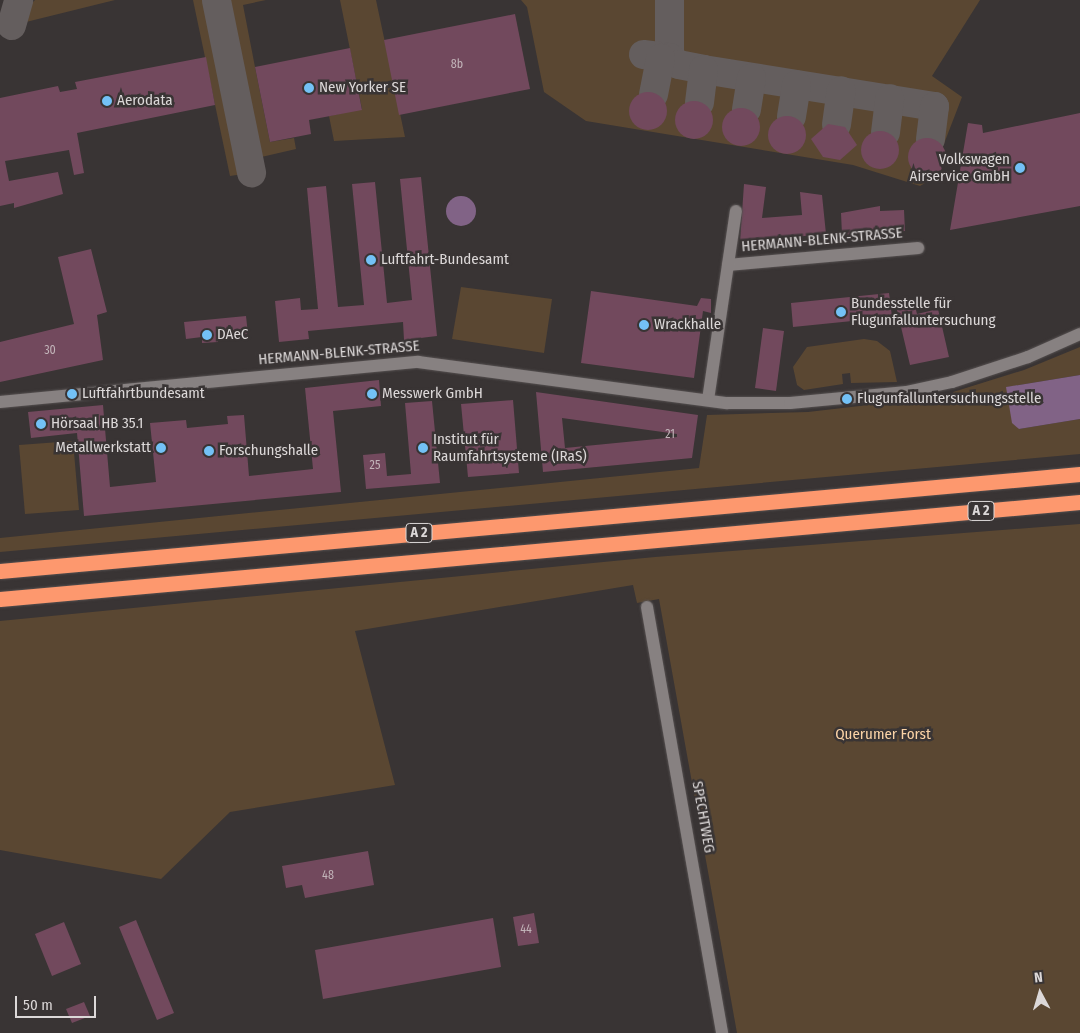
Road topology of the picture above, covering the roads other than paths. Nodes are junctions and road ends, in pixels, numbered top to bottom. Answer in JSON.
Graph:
{"nodes":[{"id":1,"x":736,"y":211,"type":"dead end"},
{"id":2,"x":918,"y":248,"type":"dead end"},
{"id":3,"x":728,"y":264,"type":"junction"},
{"id":4,"x":1080,"y":334,"type":"edge"},
{"id":5,"x":708,"y":400,"type":"junction"},
{"id":6,"x":0,"y":402,"type":"edge"},
{"id":7,"x":1080,"y":474,"type":"edge"},
{"id":8,"x":1080,"y":502,"type":"edge"},
{"id":9,"x":0,"y":570,"type":"edge"},
{"id":10,"x":0,"y":599,"type":"edge"},
{"id":11,"x":647,"y":607,"type":"dead end"},
{"id":12,"x":722,"y":1033,"type":"edge"}],
"edges":[{"from":1,"to":3,"type":"street","name":"HERMANN-BLENK-STRASSE"},
{"from":2,"to":3,"type":"street","name":"HERMANN-BLENK-STRASSE"},
{"from":3,"to":5,"type":"street","name":"HERMANN-BLENK-STRASSE"},
{"from":4,"to":5,"type":"street","name":"HERMANN-BLENK-STRASSE"},
{"from":5,"to":6,"type":"street","name":"HERMANN-BLENK-STRASSE"},
{"from":7,"to":9,"type":"highway","number":"A 2"},
{"from":8,"to":10,"type":"highway","number":"A 2"},
{"from":11,"to":12,"type":"street","name":"SPECHTWEG"}]}
